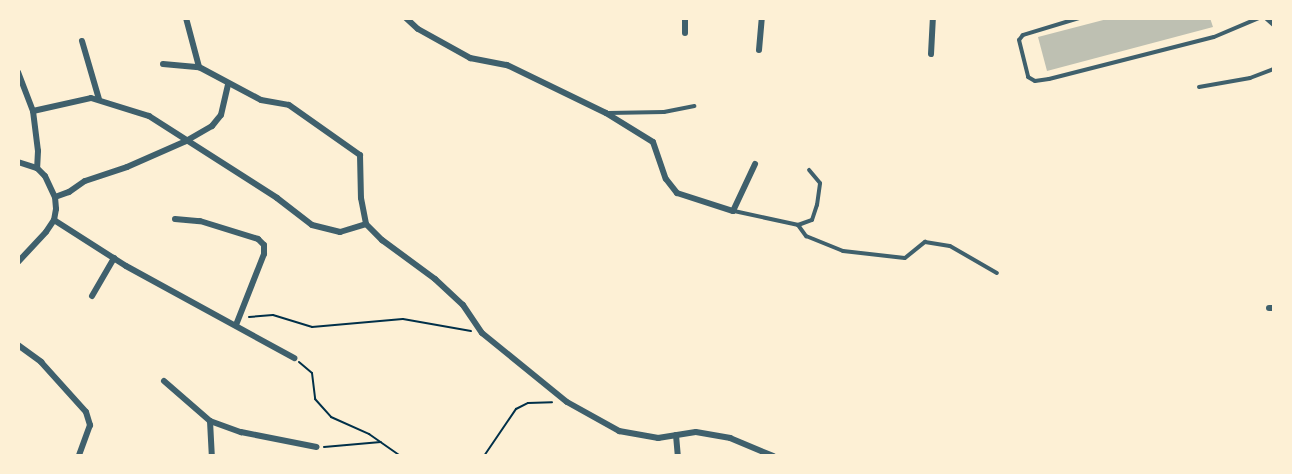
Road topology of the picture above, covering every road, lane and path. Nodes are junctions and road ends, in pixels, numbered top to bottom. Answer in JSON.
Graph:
{"nodes":[{"id":1,"x":186,"y":18,"type":"edge"},
{"id":2,"x":406,"y":18,"type":"edge"},
{"id":3,"x":685,"y":18,"type":"edge"},
{"id":4,"x":762,"y":18,"type":"edge"},
{"id":5,"x":933,"y":18,"type":"edge"},
{"id":6,"x":1079,"y":18,"type":"edge"},
{"id":7,"x":1259,"y":18,"type":"edge"},
{"id":8,"x":1267,"y":18,"type":"edge"},
{"id":9,"x":1274,"y":24,"type":"edge"},
{"id":10,"x":684,"y":33,"type":"dead end"},
{"id":11,"x":82,"y":41,"type":"dead end"},
{"id":12,"x":759,"y":50,"type":"dead end"},
{"id":13,"x":931,"y":54,"type":"dead end"},
{"id":14,"x":163,"y":64,"type":"dead end"},
{"id":15,"x":199,"y":67,"type":"junction"},
{"id":16,"x":1274,"y":69,"type":"edge"},
{"id":17,"x":18,"y":72,"type":"edge"},
{"id":18,"x":228,"y":85,"type":"junction"},
{"id":19,"x":1199,"y":87,"type":"dead end"},
{"id":20,"x":99,"y":99,"type":"junction"},
{"id":21,"x":694,"y":106,"type":"dead end"},
{"id":22,"x":33,"y":111,"type":"junction"},
{"id":23,"x":606,"y":113,"type":"junction"},
{"id":24,"x":186,"y":141,"type":"junction"},
{"id":25,"x":18,"y":162,"type":"edge"},
{"id":26,"x":755,"y":164,"type":"dead end"},
{"id":27,"x":37,"y":168,"type":"junction"},
{"id":28,"x":809,"y":170,"type":"dead end"},
{"id":29,"x":55,"y":197,"type":"junction"},
{"id":30,"x":733,"y":211,"type":"junction"},
{"id":31,"x":175,"y":219,"type":"dead end"},
{"id":32,"x":54,"y":220,"type":"junction"},
{"id":33,"x":366,"y":224,"type":"junction"},
{"id":34,"x":798,"y":225,"type":"junction"},
{"id":35,"x":114,"y":258,"type":"junction"},
{"id":36,"x":18,"y":262,"type":"edge"},
{"id":37,"x":997,"y":273,"type":"dead end"},
{"id":38,"x":92,"y":296,"type":"dead end"},
{"id":39,"x":236,"y":325,"type":"junction"},
{"id":40,"x":482,"y":333,"type":"junction"},
{"id":41,"x":18,"y":345,"type":"edge"},
{"id":42,"x":294,"y":358,"type":"joint"},
{"id":43,"x":164,"y":381,"type":"dead end"},
{"id":44,"x":567,"y":402,"type":"junction"},
{"id":45,"x":210,"y":421,"type":"junction"},
{"id":46,"x":676,"y":435,"type":"junction"},
{"id":47,"x":381,"y":442,"type":"junction"},
{"id":48,"x":317,"y":447,"type":"joint"},
{"id":49,"x":79,"y":456,"type":"edge"},
{"id":50,"x":212,"y":456,"type":"edge"},
{"id":51,"x":400,"y":456,"type":"edge"},
{"id":52,"x":484,"y":456,"type":"edge"},
{"id":53,"x":678,"y":456,"type":"edge"},
{"id":54,"x":771,"y":456,"type":"edge"}],
"edges":[{"from":1,"to":15,"type":"street"},
{"from":2,"to":23,"type":"street"},
{"from":3,"to":10,"type":"street"},
{"from":4,"to":12,"type":"street"},
{"from":5,"to":13,"type":"street"},
{"from":6,"to":7,"type":"lane"},
{"from":8,"to":9,"type":"street"},
{"from":11,"to":20,"type":"street"},
{"from":14,"to":15,"type":"street"},
{"from":15,"to":18,"type":"street"},
{"from":16,"to":19,"type":"lane"},
{"from":17,"to":22,"type":"street"},
{"from":18,"to":24,"type":"street"},
{"from":18,"to":33,"type":"street"},
{"from":20,"to":22,"type":"street"},
{"from":20,"to":24,"type":"street"},
{"from":21,"to":23,"type":"lane"},
{"from":22,"to":27,"type":"street"},
{"from":23,"to":30,"type":"street"},
{"from":24,"to":29,"type":"street"},
{"from":24,"to":33,"type":"street"},
{"from":25,"to":27,"type":"street"},
{"from":26,"to":30,"type":"street"},
{"from":27,"to":29,"type":"street"},
{"from":28,"to":34,"type":"lane"},
{"from":29,"to":32,"type":"street"},
{"from":30,"to":34,"type":"lane"},
{"from":31,"to":39,"type":"street"},
{"from":32,"to":35,"type":"street"},
{"from":32,"to":36,"type":"street"},
{"from":33,"to":40,"type":"street"},
{"from":34,"to":37,"type":"lane"},
{"from":35,"to":38,"type":"street"},
{"from":35,"to":39,"type":"street"},
{"from":39,"to":40,"type":"path"},
{"from":39,"to":42,"type":"street"},
{"from":40,"to":44,"type":"street"},
{"from":41,"to":49,"type":"street"},
{"from":42,"to":47,"type":"path"},
{"from":43,"to":45,"type":"street"},
{"from":44,"to":46,"type":"street"},
{"from":44,"to":52,"type":"path"},
{"from":45,"to":48,"type":"street"},
{"from":45,"to":50,"type":"street"},
{"from":46,"to":53,"type":"street"},
{"from":46,"to":54,"type":"street"},
{"from":47,"to":48,"type":"path"},
{"from":47,"to":51,"type":"path"}]}
